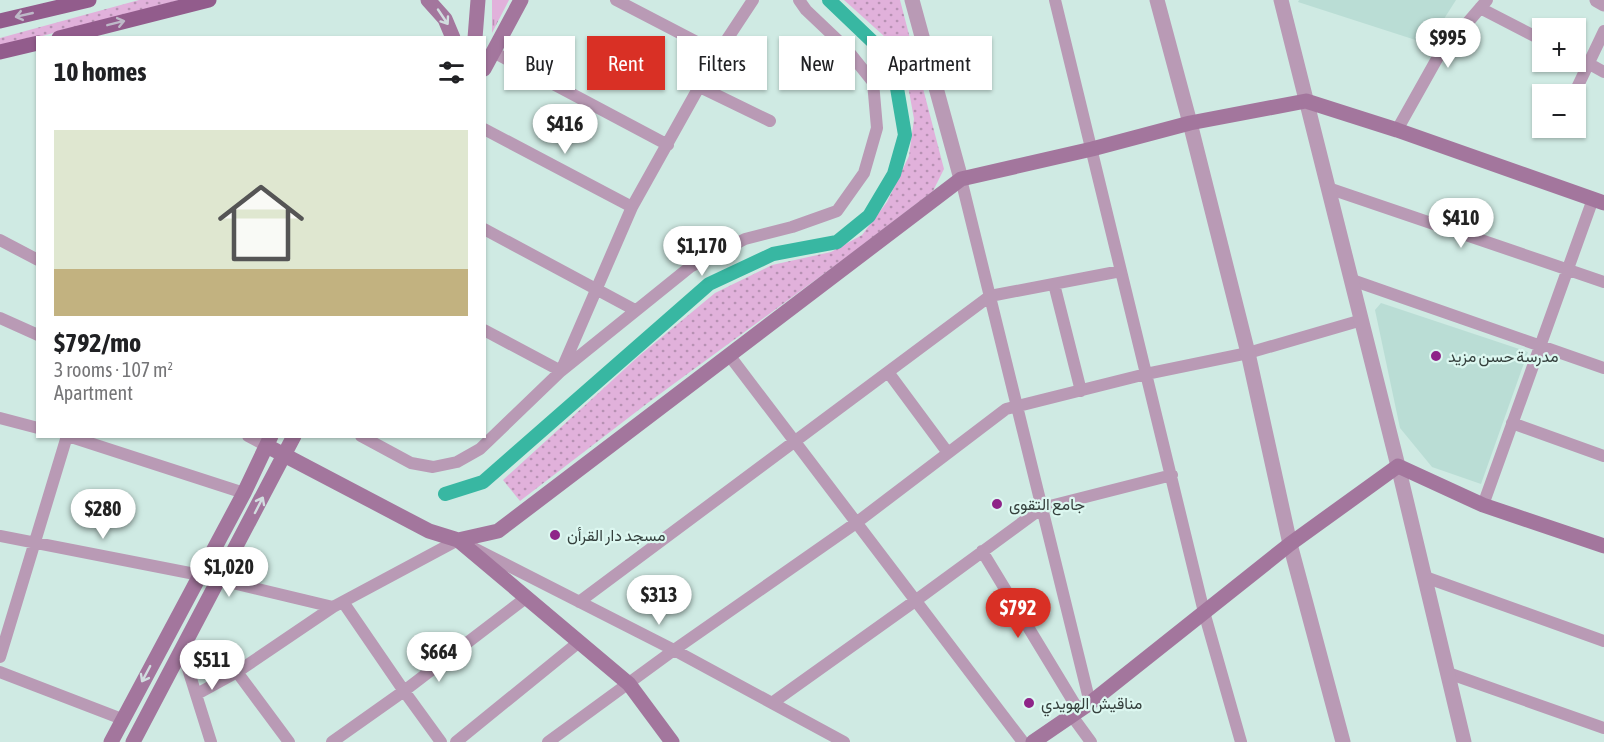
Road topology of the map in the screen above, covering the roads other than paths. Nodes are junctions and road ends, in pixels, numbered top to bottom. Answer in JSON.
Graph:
{"nodes":[{"id":1,"x":89,"y":0,"type":"edge"},
{"id":2,"x":209,"y":0,"type":"edge"},
{"id":3,"x":428,"y":0,"type":"edge"},
{"id":4,"x":478,"y":0,"type":"edge"},
{"id":5,"x":521,"y":0,"type":"edge"},
{"id":6,"x":616,"y":0,"type":"edge"},
{"id":7,"x":753,"y":0,"type":"edge"},
{"id":8,"x":799,"y":0,"type":"edge"},
{"id":9,"x":912,"y":0,"type":"edge"},
{"id":10,"x":1055,"y":0,"type":"edge"},
{"id":11,"x":1157,"y":0,"type":"edge"},
{"id":12,"x":1281,"y":0,"type":"edge"},
{"id":13,"x":1597,"y":0,"type":"edge"},
{"id":14,"x":1483,"y":4,"type":"edge"},
{"id":15,"x":1604,"y":4,"type":"edge"},
{"id":16,"x":0,"y":21,"type":"edge"},
{"id":17,"x":1604,"y":31,"type":"edge"},
{"id":18,"x":1532,"y":34,"type":"edge"},
{"id":19,"x":67,"y":36,"type":"edge"},
{"id":20,"x":452,"y":36,"type":"edge"},
{"id":21,"x":475,"y":36,"type":"edge"},
{"id":22,"x":685,"y":36,"type":"edge"},
{"id":23,"x":729,"y":36,"type":"edge"},
{"id":24,"x":36,"y":43,"type":"edge"},
{"id":25,"x":0,"y":52,"type":"edge"},
{"id":26,"x":494,"y":52,"type":"junction"},
{"id":27,"x":1586,"y":62,"type":"edge"},
{"id":28,"x":1589,"y":63,"type":"junction"},
{"id":29,"x":486,"y":66,"type":"edge"},
{"id":30,"x":1604,"y":72,"type":"edge"},
{"id":31,"x":1579,"y":84,"type":"edge"},
{"id":32,"x":698,"y":90,"type":"edge"},
{"id":33,"x":706,"y":90,"type":"edge"},
{"id":34,"x":1306,"y":101,"type":"junction"},
{"id":35,"x":770,"y":121,"type":"dead end"},
{"id":36,"x":1190,"y":123,"type":"junction"},
{"id":37,"x":486,"y":130,"type":"edge"},
{"id":38,"x":1397,"y":130,"type":"junction"},
{"id":39,"x":668,"y":145,"type":"junction"},
{"id":40,"x":1092,"y":149,"type":"junction"},
{"id":41,"x":961,"y":179,"type":"junction"},
{"id":42,"x":1328,"y":188,"type":"junction"},
{"id":43,"x":1598,"y":201,"type":"edge"},
{"id":44,"x":632,"y":207,"type":"junction"},
{"id":45,"x":486,"y":230,"type":"edge"},
{"id":46,"x":0,"y":240,"type":"edge"},
{"id":47,"x":36,"y":259,"type":"edge"},
{"id":48,"x":1568,"y":270,"type":"junction"},
{"id":49,"x":1122,"y":272,"type":"junction"},
{"id":50,"x":1352,"y":280,"type":"junction"},
{"id":51,"x":1604,"y":282,"type":"edge"},
{"id":52,"x":1054,"y":284,"type":"junction"},
{"id":53,"x":596,"y":289,"type":"junction"},
{"id":54,"x":990,"y":296,"type":"junction"},
{"id":55,"x":635,"y":310,"type":"junction"},
{"id":56,"x":0,"y":318,"type":"edge"},
{"id":57,"x":1362,"y":320,"type":"junction"},
{"id":58,"x":486,"y":331,"type":"edge"},
{"id":59,"x":36,"y":334,"type":"edge"},
{"id":60,"x":1540,"y":345,"type":"junction"},
{"id":61,"x":1248,"y":353,"type":"junction"},
{"id":62,"x":729,"y":355,"type":"junction"},
{"id":63,"x":1604,"y":368,"type":"edge"},
{"id":64,"x":561,"y":371,"type":"junction"},
{"id":65,"x":888,"y":372,"type":"junction"},
{"id":66,"x":1146,"y":375,"type":"junction"},
{"id":67,"x":1081,"y":391,"type":"junction"},
{"id":68,"x":1017,"y":408,"type":"junction"},
{"id":69,"x":0,"y":418,"type":"edge"},
{"id":70,"x":1512,"y":423,"type":"junction"},
{"id":71,"x":36,"y":427,"type":"edge"},
{"id":72,"x":66,"y":438,"type":"edge"},
{"id":73,"x":73,"y":438,"type":"edge"},
{"id":74,"x":293,"y":438,"type":"edge"},
{"id":75,"x":365,"y":438,"type":"edge"},
{"id":76,"x":269,"y":441,"type":"edge"},
{"id":77,"x":795,"y":441,"type":"junction"},
{"id":78,"x":948,"y":453,"type":"junction"},
{"id":79,"x":284,"y":455,"type":"junction"},
{"id":80,"x":1604,"y":456,"type":"edge"},
{"id":81,"x":1398,"y":466,"type":"junction"},
{"id":82,"x":1172,"y":475,"type":"junction"},
{"id":83,"x":244,"y":493,"type":"junction"},
{"id":84,"x":1483,"y":505,"type":"junction"},
{"id":85,"x":1042,"y":508,"type":"junction"},
{"id":86,"x":856,"y":523,"type":"junction"},
{"id":87,"x":0,"y":536,"type":"edge"},
{"id":88,"x":458,"y":540,"type":"junction"},
{"id":89,"x":34,"y":542,"type":"junction"},
{"id":90,"x":1290,"y":544,"type":"junction"},
{"id":91,"x":1604,"y":546,"type":"edge"},
{"id":92,"x":982,"y":551,"type":"junction"},
{"id":93,"x":200,"y":575,"type":"junction"},
{"id":94,"x":1425,"y":577,"type":"junction"},
{"id":95,"x":220,"y":580,"type":"junction"},
{"id":96,"x":527,"y":597,"type":"junction"},
{"id":97,"x":915,"y":601,"type":"junction"},
{"id":98,"x":579,"y":602,"type":"junction"},
{"id":99,"x":338,"y":605,"type":"junction"},
{"id":100,"x":1204,"y":612,"type":"junction"},
{"id":101,"x":1604,"y":641,"type":"edge"},
{"id":102,"x":579,"y":642,"type":"junction"},
{"id":103,"x":182,"y":650,"type":"junction"},
{"id":104,"x":674,"y":650,"type":"junction"},
{"id":105,"x":0,"y":657,"type":"edge"},
{"id":106,"x":0,"y":672,"type":"edge"},
{"id":107,"x":237,"y":672,"type":"junction"},
{"id":108,"x":1448,"y":673,"type":"junction"},
{"id":109,"x":628,"y":684,"type":"junction"},
{"id":110,"x":404,"y":691,"type":"junction"},
{"id":111,"x":197,"y":694,"type":"junction"},
{"id":112,"x":772,"y":703,"type":"junction"},
{"id":113,"x":1081,"y":710,"type":"junction"},
{"id":114,"x":122,"y":719,"type":"junction"},
{"id":115,"x":1604,"y":728,"type":"edge"},
{"id":116,"x":111,"y":742,"type":"edge"},
{"id":117,"x":133,"y":742,"type":"edge"},
{"id":118,"x":211,"y":742,"type":"edge"},
{"id":119,"x":289,"y":742,"type":"edge"},
{"id":120,"x":332,"y":742,"type":"edge"},
{"id":121,"x":441,"y":742,"type":"edge"},
{"id":122,"x":456,"y":742,"type":"edge"},
{"id":123,"x":549,"y":742,"type":"edge"},
{"id":124,"x":672,"y":742,"type":"edge"},
{"id":125,"x":844,"y":742,"type":"edge"},
{"id":126,"x":1023,"y":742,"type":"edge"},
{"id":127,"x":1033,"y":742,"type":"edge"},
{"id":128,"x":1091,"y":742,"type":"edge"},
{"id":129,"x":1241,"y":742,"type":"edge"},
{"id":130,"x":1343,"y":742,"type":"edge"},
{"id":131,"x":1464,"y":742,"type":"edge"}],
"edges":[{"from":1,"to":16,"type":"main road","one_way":true},
{"from":19,"to":2,"type":"main road","one_way":true},
{"from":3,"to":20,"type":"main road","one_way":true},
{"from":4,"to":21,"type":"main road"},
{"from":5,"to":26,"type":"main road"},
{"from":6,"to":22,"type":"street"},
{"from":7,"to":23,"type":"street"},
{"from":8,"to":55,"type":"street"},
{"from":9,"to":41,"type":"street"},
{"from":10,"to":40,"type":"street"},
{"from":11,"to":36,"type":"street"},
{"from":12,"to":34,"type":"street"},
{"from":13,"to":15,"type":"street"},
{"from":14,"to":18,"type":"street"},
{"from":14,"to":38,"type":"street"},
{"from":17,"to":28,"type":"street"},
{"from":24,"to":25,"type":"main road"},
{"from":26,"to":29,"type":"main road"},
{"from":26,"to":39,"type":"street"},
{"from":27,"to":28,"type":"street"},
{"from":28,"to":30,"type":"street"},
{"from":28,"to":31,"type":"street"},
{"from":32,"to":39,"type":"street"},
{"from":33,"to":35,"type":"street"},
{"from":34,"to":36,"type":"main road"},
{"from":34,"to":38,"type":"main road"},
{"from":34,"to":42,"type":"street"},
{"from":36,"to":40,"type":"main road"},
{"from":36,"to":61,"type":"street"},
{"from":37,"to":44,"type":"street"},
{"from":38,"to":43,"type":"main road"},
{"from":39,"to":44,"type":"street"},
{"from":40,"to":41,"type":"main road"},
{"from":40,"to":49,"type":"street"},
{"from":41,"to":54,"type":"street"},
{"from":41,"to":62,"type":"main road"},
{"from":42,"to":48,"type":"street"},
{"from":42,"to":50,"type":"street"},
{"from":43,"to":48,"type":"street"},
{"from":44,"to":53,"type":"street"},
{"from":45,"to":53,"type":"street"},
{"from":46,"to":47,"type":"street"},
{"from":48,"to":51,"type":"street"},
{"from":48,"to":60,"type":"street"},
{"from":49,"to":52,"type":"street"},
{"from":49,"to":66,"type":"street"},
{"from":50,"to":57,"type":"street"},
{"from":50,"to":60,"type":"street"},
{"from":52,"to":54,"type":"street"},
{"from":52,"to":67,"type":"street"},
{"from":53,"to":55,"type":"street"},
{"from":53,"to":64,"type":"street"},
{"from":54,"to":65,"type":"street"},
{"from":54,"to":68,"type":"street"},
{"from":55,"to":64,"type":"street"},
{"from":56,"to":59,"type":"street"},
{"from":57,"to":61,"type":"street"},
{"from":57,"to":81,"type":"street"},
{"from":58,"to":64,"type":"street"},
{"from":60,"to":63,"type":"street"},
{"from":60,"to":70,"type":"street"},
{"from":61,"to":66,"type":"street"},
{"from":61,"to":90,"type":"street"},
{"from":62,"to":77,"type":"street"},
{"from":62,"to":88,"type":"main road"},
{"from":64,"to":75,"type":"street"},
{"from":65,"to":77,"type":"street"},
{"from":65,"to":78,"type":"street"},
{"from":66,"to":67,"type":"street"},
{"from":66,"to":82,"type":"street"},
{"from":67,"to":68,"type":"street"},
{"from":68,"to":78,"type":"street"},
{"from":68,"to":85,"type":"street"},
{"from":69,"to":71,"type":"street"},
{"from":70,"to":80,"type":"street"},
{"from":70,"to":84,"type":"street"},
{"from":72,"to":89,"type":"street"},
{"from":73,"to":83,"type":"street"},
{"from":74,"to":79,"type":"main road"},
{"from":76,"to":79,"type":"main road"},
{"from":76,"to":83,"type":"main road"},
{"from":77,"to":86,"type":"street"},
{"from":77,"to":98,"type":"street"},
{"from":78,"to":86,"type":"street"},
{"from":79,"to":88,"type":"main road"},
{"from":95,"to":79,"type":"main road","one_way":true},
{"from":81,"to":84,"type":"main road"},
{"from":81,"to":90,"type":"main road"},
{"from":81,"to":94,"type":"street"},
{"from":82,"to":85,"type":"street"},
{"from":82,"to":100,"type":"street"},
{"from":83,"to":93,"type":"main road"},
{"from":84,"to":91,"type":"main road"},
{"from":85,"to":92,"type":"street"},
{"from":85,"to":113,"type":"street"},
{"from":86,"to":97,"type":"street"},
{"from":86,"to":104,"type":"street"},
{"from":87,"to":89,"type":"street"},
{"from":88,"to":96,"type":"main road"},
{"from":88,"to":98,"type":"street"},
{"from":88,"to":99,"type":"street"},
{"from":89,"to":93,"type":"street"},
{"from":89,"to":105,"type":"street"},
{"from":90,"to":100,"type":"main road"},
{"from":90,"to":130,"type":"street"},
{"from":92,"to":97,"type":"street"},
{"from":92,"to":113,"type":"street"},
{"from":93,"to":114,"type":"main road","one_way":true},
{"from":94,"to":101,"type":"street"},
{"from":94,"to":108,"type":"street"},
{"from":95,"to":99,"type":"street"},
{"from":95,"to":103,"type":"main road"},
{"from":96,"to":102,"type":"main road"},
{"from":96,"to":110,"type":"street"},
{"from":97,"to":112,"type":"street"},
{"from":97,"to":126,"type":"street"},
{"from":98,"to":104,"type":"street"},
{"from":99,"to":107,"type":"street"},
{"from":99,"to":110,"type":"street"},
{"from":100,"to":113,"type":"main road"},
{"from":100,"to":129,"type":"street"},
{"from":102,"to":109,"type":"main road"},
{"from":102,"to":122,"type":"street"},
{"from":103,"to":111,"type":"street"},
{"from":103,"to":117,"type":"main road"},
{"from":104,"to":109,"type":"street"},
{"from":104,"to":112,"type":"street"},
{"from":106,"to":114,"type":"street"},
{"from":107,"to":111,"type":"street"},
{"from":107,"to":119,"type":"street"},
{"from":108,"to":115,"type":"street"},
{"from":108,"to":131,"type":"street"},
{"from":109,"to":123,"type":"street"},
{"from":109,"to":124,"type":"main road"},
{"from":110,"to":120,"type":"street"},
{"from":110,"to":121,"type":"street"},
{"from":111,"to":118,"type":"street"},
{"from":112,"to":125,"type":"street"},
{"from":113,"to":127,"type":"main road"},
{"from":113,"to":128,"type":"street"},
{"from":114,"to":116,"type":"main road"}]}
